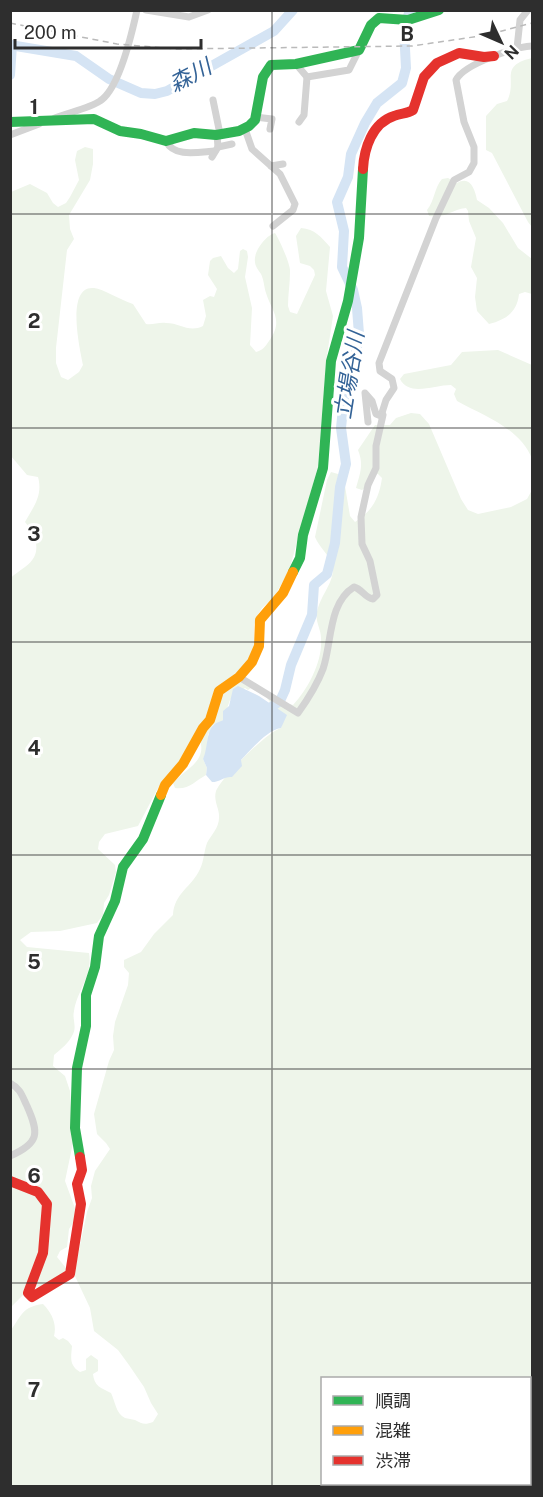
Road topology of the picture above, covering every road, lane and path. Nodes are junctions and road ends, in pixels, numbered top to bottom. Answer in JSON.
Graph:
{"nodes":[{"id":1,"x":137,"y":10,"type":"edge"},
{"id":2,"x":146,"y":10,"type":"edge"},
{"id":3,"x":208,"y":10,"type":"edge"},
{"id":4,"x":528,"y":10,"type":"edge"},
{"id":5,"x":435,"y":11,"type":"edge"},
{"id":6,"x":532,"y":46,"type":"edge"},
{"id":7,"x":517,"y":48,"type":"junction"},
{"id":8,"x":359,"y":50,"type":"junction"},
{"id":9,"x":494,"y":56,"type":"junction"},
{"id":10,"x":296,"y":64,"type":"junction"},
{"id":11,"x":307,"y":78,"type":"junction"},
{"id":12,"x":213,"y":100,"type":"dead end"},
{"id":13,"x":255,"y":117,"type":"junction"},
{"id":14,"x":51,"y":120,"type":"junction"},
{"id":15,"x":10,"y":122,"type":"edge"},
{"id":16,"x":299,"y":122,"type":"dead end"},
{"id":17,"x":245,"y":129,"type":"junction"},
{"id":18,"x":270,"y":129,"type":"dead end"},
{"id":19,"x":218,"y":134,"type":"junction"},
{"id":20,"x":10,"y":135,"type":"edge"},
{"id":21,"x":166,"y":141,"type":"junction"},
{"id":22,"x":232,"y":144,"type":"dead end"},
{"id":23,"x":215,"y":152,"type":"junction"},
{"id":24,"x":283,"y":164,"type":"dead end"},
{"id":25,"x":271,"y":166,"type":"junction"},
{"id":26,"x":273,"y":226,"type":"dead end"},
{"id":27,"x":383,"y":415,"type":"junction"},
{"id":28,"x":368,"y":422,"type":"dead end"},
{"id":29,"x":238,"y":677,"type":"junction"},
{"id":30,"x":10,"y":1083,"type":"edge"},
{"id":31,"x":10,"y":1156,"type":"edge"},
{"id":32,"x":10,"y":1181,"type":"edge"}],
"edges":[{"from":1,"to":14,"type":"street"},
{"from":2,"to":3,"type":"street"},
{"from":4,"to":7,"type":"street"},
{"from":5,"to":8,"type":"street"},
{"from":6,"to":7,"type":"street"},
{"from":7,"to":9,"type":"street"},
{"from":8,"to":10,"type":"street"},
{"from":8,"to":11,"type":"street"},
{"from":9,"to":27,"type":"street"},
{"from":9,"to":29,"type":"street"},
{"from":10,"to":11,"type":"street"},
{"from":10,"to":13,"type":"street"},
{"from":11,"to":16,"type":"street"},
{"from":12,"to":19,"type":"street"},
{"from":13,"to":17,"type":"street"},
{"from":13,"to":18,"type":"street"},
{"from":14,"to":15,"type":"street"},
{"from":14,"to":20,"type":"street"},
{"from":14,"to":21,"type":"street"},
{"from":17,"to":19,"type":"street"},
{"from":17,"to":25,"type":"street"},
{"from":19,"to":21,"type":"street"},
{"from":19,"to":23,"type":"street"},
{"from":21,"to":23,"type":"street"},
{"from":22,"to":23,"type":"street"},
{"from":24,"to":25,"type":"street"},
{"from":25,"to":26,"type":"street"},
{"from":27,"to":28,"type":"street"},
{"from":27,"to":29,"type":"street"},
{"from":29,"to":32,"type":"street"},
{"from":30,"to":31,"type":"street"}]}
